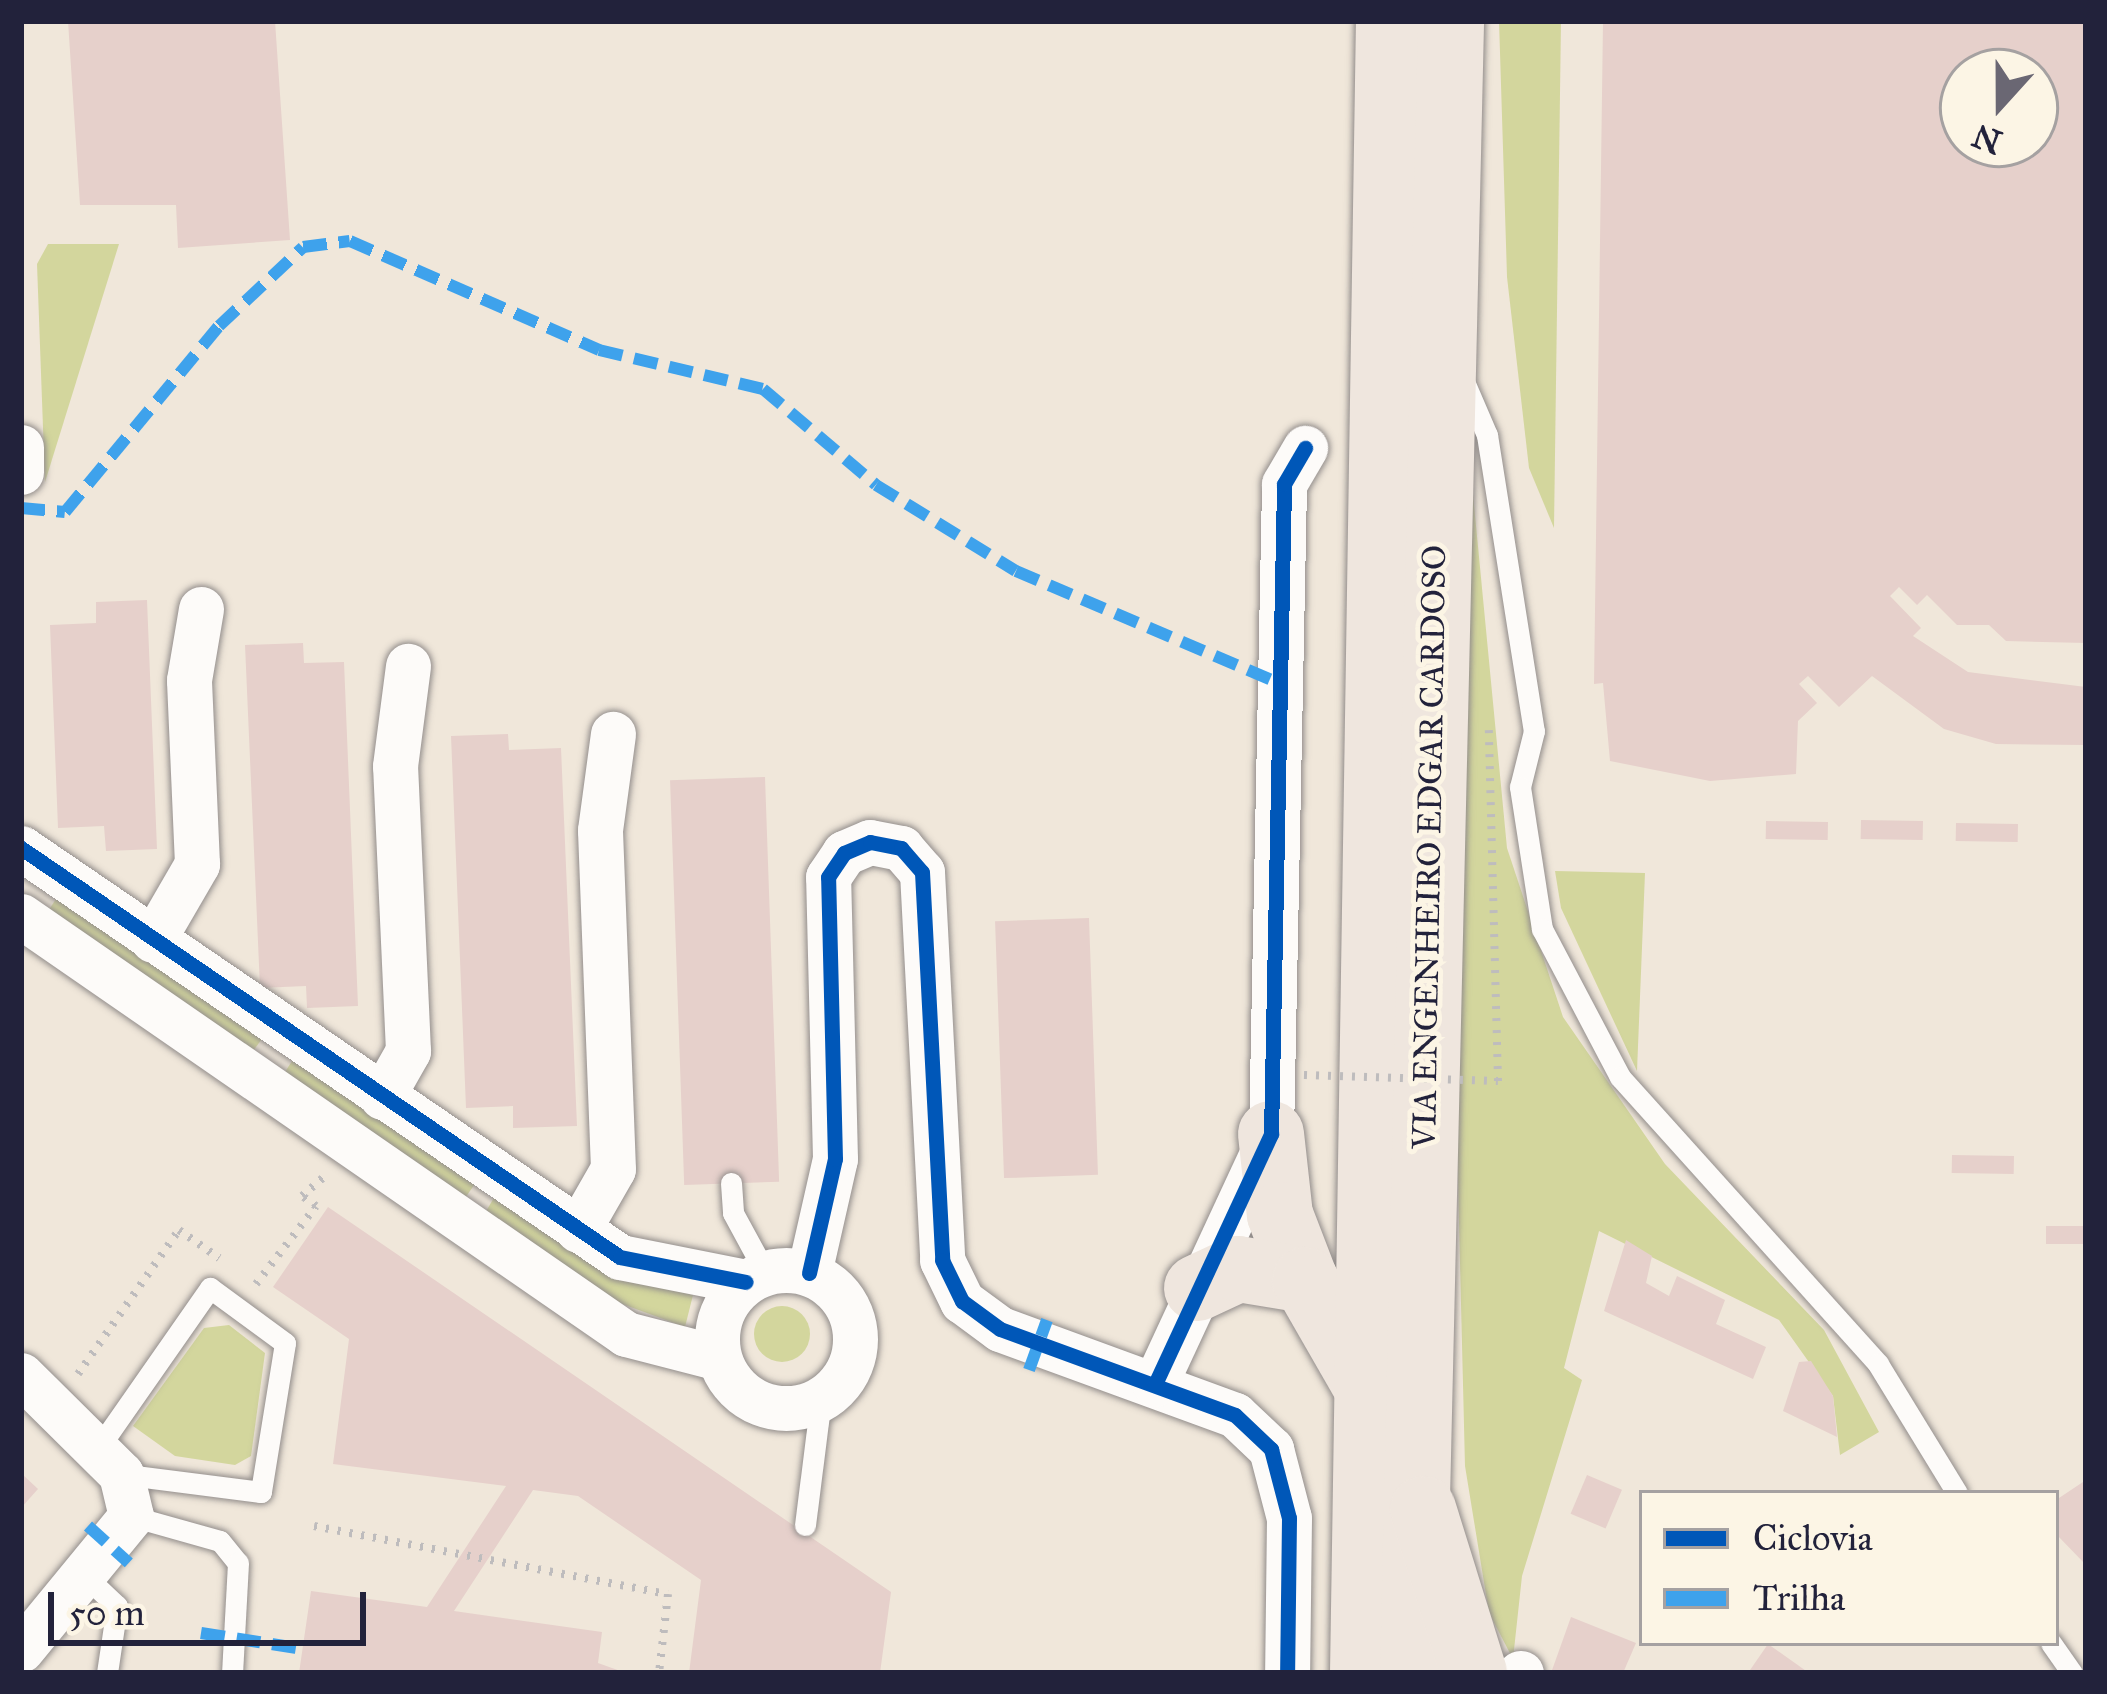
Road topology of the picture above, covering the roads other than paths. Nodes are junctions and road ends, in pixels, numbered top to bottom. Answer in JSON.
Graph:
{"nodes":[{"id":1,"x":1389,"y":21,"type":"edge"},
{"id":2,"x":1451,"y":21,"type":"edge"},
{"id":3,"x":1445,"y":340,"type":"junction"},
{"id":4,"x":21,"y":447,"type":"edge"},
{"id":5,"x":1305,"y":448,"type":"dead end"},
{"id":6,"x":21,"y":472,"type":"edge"},
{"id":7,"x":201,"y":609,"type":"dead end"},
{"id":8,"x":408,"y":666,"type":"dead end"},
{"id":9,"x":613,"y":734,"type":"dead end"},
{"id":10,"x":21,"y":848,"type":"edge"},
{"id":11,"x":21,"y":916,"type":"edge"},
{"id":12,"x":153,"y":940,"type":"junction"},
{"id":13,"x":292,"y":1035,"type":"junction"},
{"id":14,"x":262,"y":1082,"type":"junction"},
{"id":15,"x":382,"y":1097,"type":"junction"},
{"id":16,"x":1271,"y":1134,"type":"junction"},
{"id":17,"x":730,"y":1183,"type":"dead end"},
{"id":18,"x":578,"y":1230,"type":"junction"},
{"id":19,"x":773,"y":1276,"type":"junction"},
{"id":20,"x":1305,"y":1280,"type":"junction"},
{"id":21,"x":1197,"y":1288,"type":"junction"},
{"id":22,"x":719,"y":1358,"type":"junction"},
{"id":23,"x":21,"y":1375,"type":"edge"},
{"id":24,"x":1155,"y":1384,"type":"junction"},
{"id":25,"x":1367,"y":1388,"type":"junction"},
{"id":26,"x":821,"y":1399,"type":"junction"},
{"id":27,"x":117,"y":1479,"type":"junction"},
{"id":28,"x":1955,"y":1490,"type":"edge"},
{"id":29,"x":1423,"y":1509,"type":"junction"},
{"id":30,"x":805,"y":1525,"type":"dead end"},
{"id":31,"x":85,"y":1576,"type":"junction"},
{"id":32,"x":2053,"y":1646,"type":"edge"},
{"id":33,"x":21,"y":1649,"type":"edge"},
{"id":34,"x":107,"y":1673,"type":"edge"},
{"id":35,"x":232,"y":1673,"type":"edge"},
{"id":36,"x":1287,"y":1673,"type":"edge"},
{"id":37,"x":1363,"y":1673,"type":"edge"},
{"id":38,"x":1413,"y":1673,"type":"edge"},
{"id":39,"x":1474,"y":1673,"type":"edge"},
{"id":40,"x":2072,"y":1673,"type":"edge"}],
"edges":[{"from":1,"to":25,"type":"main road","name":"VIA ENGENHEIRO EDGAR CARDOSO"},
{"from":2,"to":3,"type":"main road","name":"VIA ENGENHEIRO EDGAR CARDOSO"},
{"from":3,"to":28,"type":"lane"},
{"from":3,"to":29,"type":"main road","name":"VIA ENGENHEIRO EDGAR CARDOSO"},
{"from":4,"to":6,"type":"street"},
{"from":5,"to":16,"type":"street"},
{"from":7,"to":12,"type":"street"},
{"from":8,"to":15,"type":"street"},
{"from":9,"to":18,"type":"street"},
{"from":10,"to":12,"type":"street"},
{"from":11,"to":14,"type":"street"},
{"from":12,"to":13,"type":"street"},
{"from":13,"to":14,"type":"street"},
{"from":13,"to":15,"type":"street"},
{"from":14,"to":22,"type":"street"},
{"from":15,"to":18,"type":"street"},
{"from":16,"to":20,"type":"main road"},
{"from":16,"to":21,"type":"street"},
{"from":17,"to":19,"type":"lane"},
{"from":18,"to":19,"type":"street"},
{"from":19,"to":22,"type":"street"},
{"from":19,"to":24,"type":"street"},
{"from":19,"to":26,"type":"street"},
{"from":20,"to":21,"type":"main road"},
{"from":20,"to":25,"type":"main road"},
{"from":21,"to":24,"type":"street"},
{"from":22,"to":26,"type":"street"},
{"from":23,"to":27,"type":"street"},
{"from":24,"to":36,"type":"street"},
{"from":25,"to":37,"type":"main road","name":"VIA ENGENHEIRO EDGAR CARDOSO"},
{"from":26,"to":30,"type":"lane"},
{"from":27,"to":27,"type":"lane"},
{"from":27,"to":31,"type":"street"},
{"from":27,"to":35,"type":"lane"},
{"from":29,"to":38,"type":"main road","name":"VIA ENGENHEIRO EDGAR CARDOSO"},
{"from":29,"to":39,"type":"main road"},
{"from":31,"to":33,"type":"street"},
{"from":31,"to":34,"type":"lane"},
{"from":32,"to":40,"type":"lane"}]}
